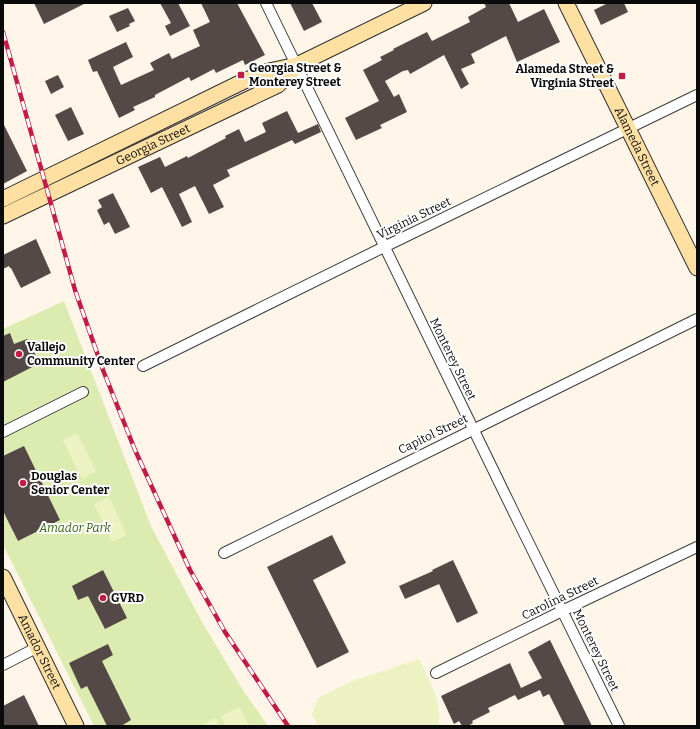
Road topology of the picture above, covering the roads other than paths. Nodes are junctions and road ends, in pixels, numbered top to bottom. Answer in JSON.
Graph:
{"nodes":[{"id":1,"x":266,"y":3,"type":"edge"},
{"id":2,"x":424,"y":3,"type":"edge"},
{"id":3,"x":566,"y":3,"type":"edge"},
{"id":4,"x":297,"y":65,"type":"junction"},
{"id":5,"x":697,"y":95,"type":"edge"},
{"id":6,"x":628,"y":128,"type":"junction"},
{"id":7,"x":3,"y":199,"type":"edge"},
{"id":8,"x":3,"y":216,"type":"edge"},
{"id":9,"x":384,"y":247,"type":"junction"},
{"id":10,"x":697,"y":268,"type":"edge"},
{"id":11,"x":697,"y":319,"type":"edge"},
{"id":12,"x":143,"y":366,"type":"dead end"},
{"id":13,"x":83,"y":392,"type":"dead end"},
{"id":14,"x":473,"y":429,"type":"junction"},
{"id":15,"x":3,"y":432,"type":"edge"},
{"id":16,"x":697,"y":547,"type":"edge"},
{"id":17,"x":224,"y":553,"type":"dead end"},
{"id":18,"x":3,"y":577,"type":"edge"},
{"id":19,"x":562,"y":611,"type":"junction"},
{"id":20,"x":38,"y":647,"type":"junction"},
{"id":21,"x":3,"y":664,"type":"edge"},
{"id":22,"x":436,"y":673,"type":"dead end"},
{"id":23,"x":76,"y":726,"type":"edge"},
{"id":24,"x":619,"y":726,"type":"edge"}],
"edges":[{"from":1,"to":4,"type":"street","name":"Monterey Street"},
{"from":2,"to":4,"type":"main road","name":"Georgia Street"},
{"from":3,"to":6,"type":"main road","name":"Alameda Street"},
{"from":4,"to":7,"type":"main road","name":"Georgia Street"},
{"from":4,"to":8,"type":"main road","name":"Georgia Street"},
{"from":4,"to":9,"type":"street","name":"Monterey Street"},
{"from":5,"to":6,"type":"street","name":"Virginia Street"},
{"from":6,"to":9,"type":"street","name":"Virginia Street"},
{"from":6,"to":10,"type":"main road","name":"Alameda Street"},
{"from":9,"to":12,"type":"street","name":"Virginia Street"},
{"from":9,"to":14,"type":"street","name":"Monterey Street"},
{"from":11,"to":14,"type":"street","name":"Capitol Street"},
{"from":13,"to":15,"type":"street"},
{"from":14,"to":17,"type":"street","name":"Capitol Street"},
{"from":14,"to":19,"type":"street","name":"Monterey Street"},
{"from":16,"to":19,"type":"street","name":"Carolina Street"},
{"from":18,"to":20,"type":"main road","name":"Amador Street"},
{"from":19,"to":22,"type":"street","name":"Carolina Street"},
{"from":19,"to":24,"type":"street","name":"Monterey Street"},
{"from":20,"to":21,"type":"street"},
{"from":20,"to":23,"type":"main road","name":"Amador Street"}]}
